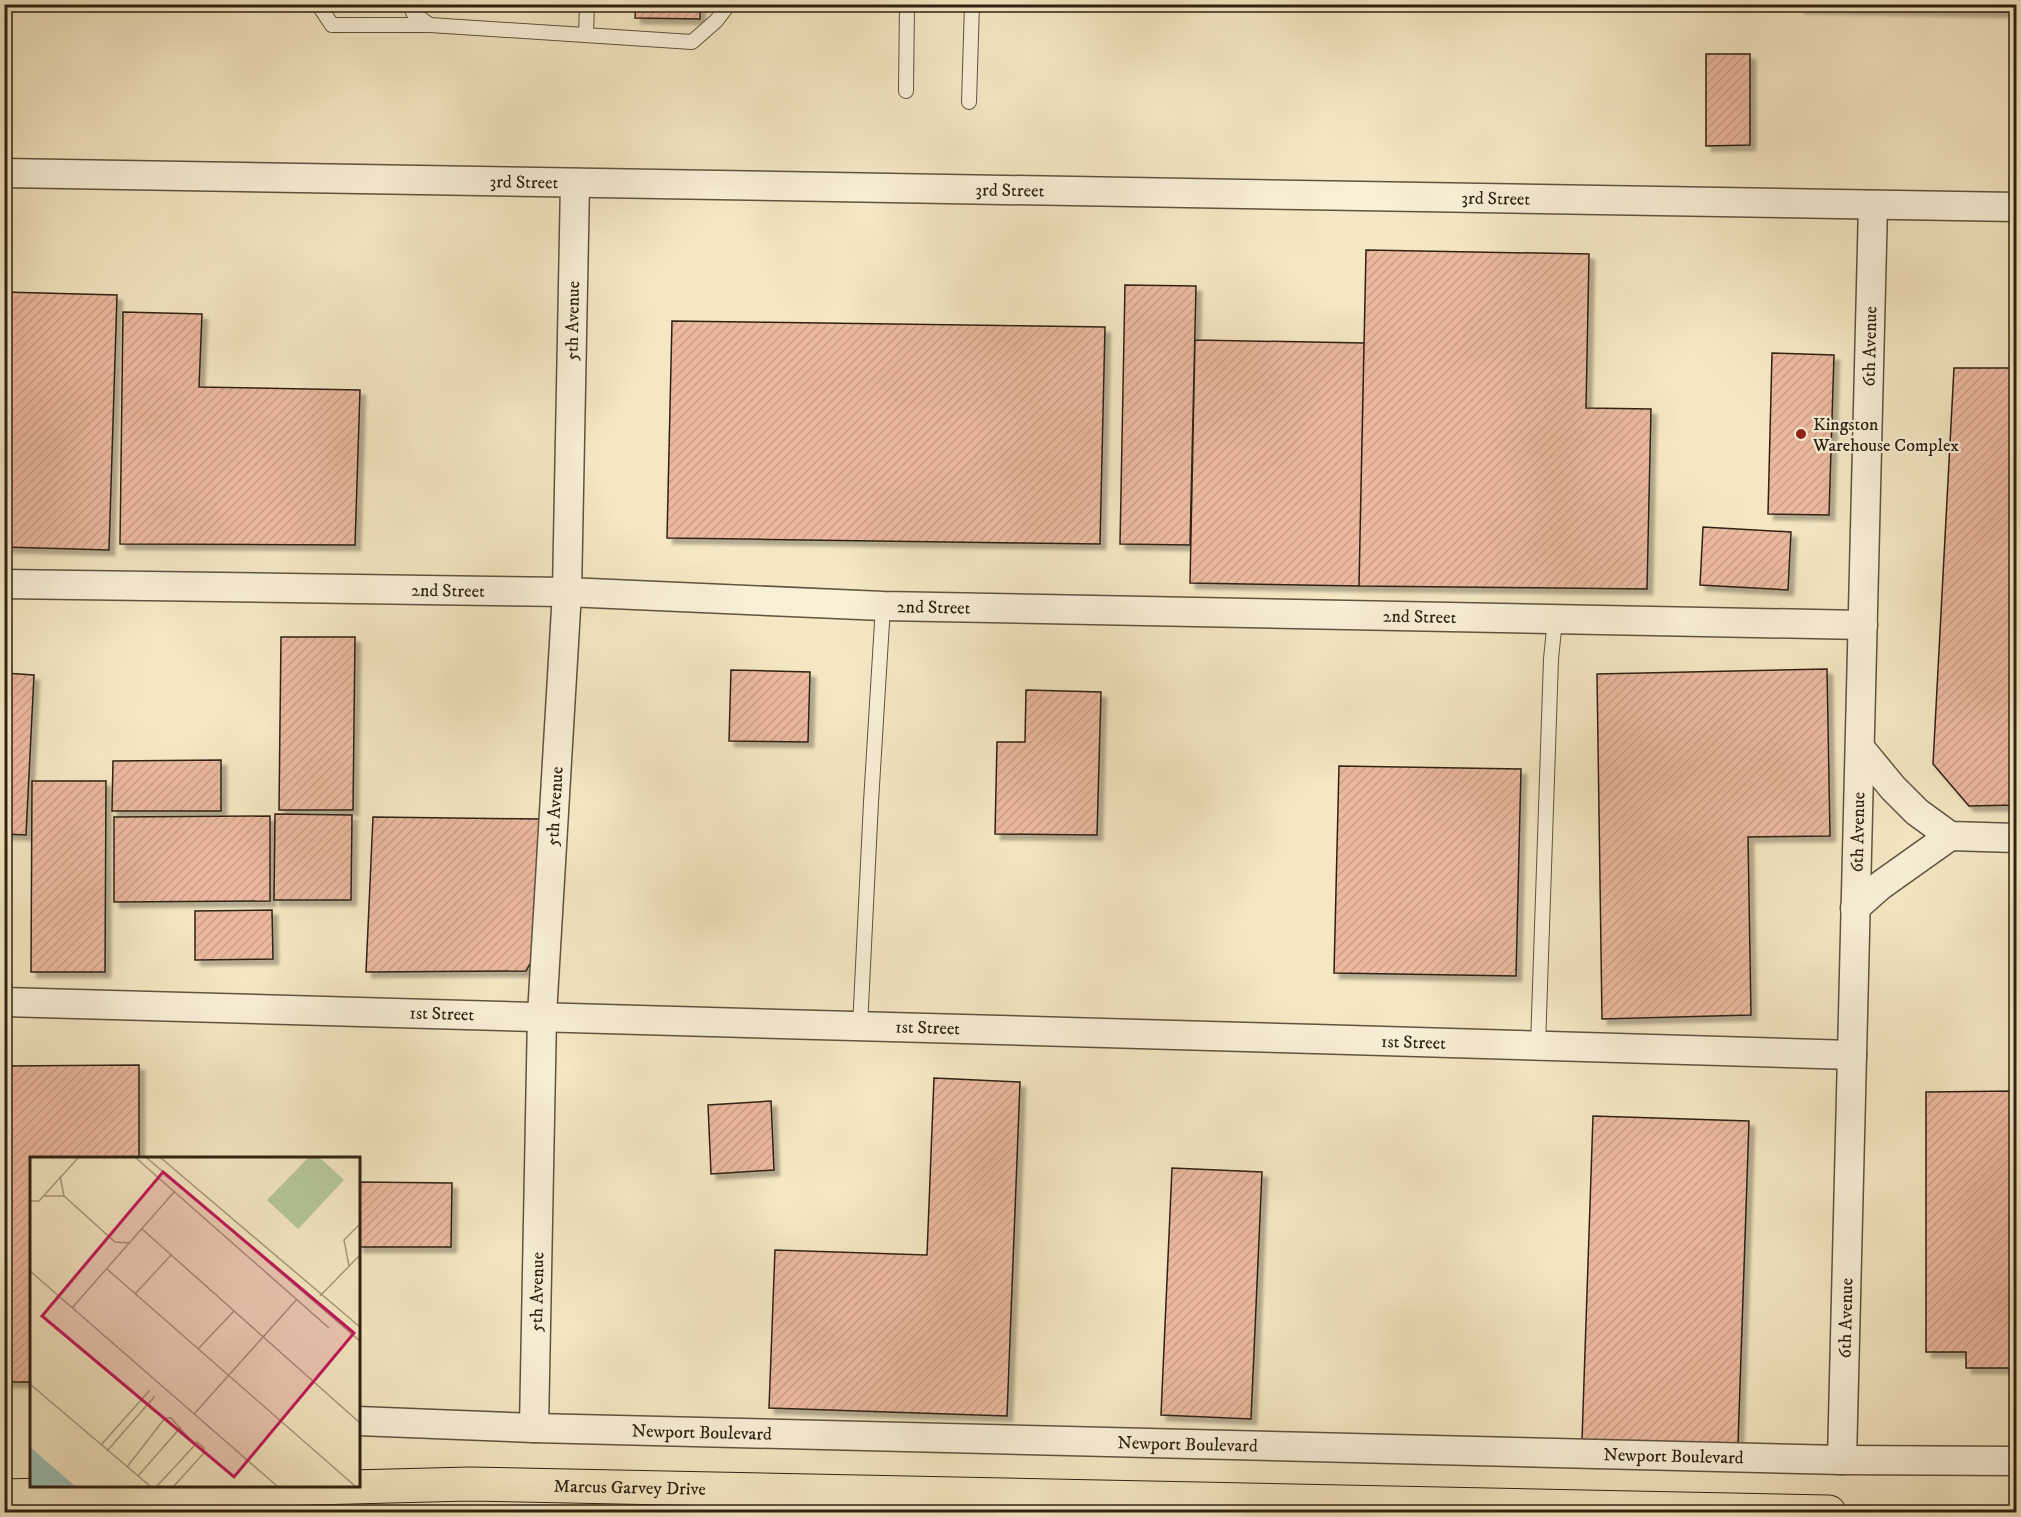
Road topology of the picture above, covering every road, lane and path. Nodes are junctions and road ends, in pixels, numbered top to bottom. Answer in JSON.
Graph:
{"nodes":[{"id":1,"x":318,"y":4,"type":"edge"},
{"id":2,"x":409,"y":4,"type":"edge"},
{"id":3,"x":587,"y":4,"type":"edge"},
{"id":4,"x":729,"y":4,"type":"edge"},
{"id":5,"x":907,"y":4,"type":"edge"},
{"id":6,"x":972,"y":4,"type":"edge"},
{"id":7,"x":430,"y":25,"type":"junction"},
{"id":8,"x":586,"y":35,"type":"junction"},
{"id":9,"x":906,"y":91,"type":"dead end"},
{"id":10,"x":969,"y":102,"type":"dead end"},
{"id":11,"x":4,"y":173,"type":"edge"},
{"id":12,"x":575,"y":183,"type":"junction"},
{"id":13,"x":1873,"y":205,"type":"junction"},
{"id":14,"x":2016,"y":207,"type":"edge"},
{"id":15,"x":4,"y":585,"type":"edge"},
{"id":16,"x":567,"y":592,"type":"junction"},
{"id":17,"x":883,"y":606,"type":"junction"},
{"id":18,"x":1555,"y":619,"type":"junction"},
{"id":19,"x":1863,"y":625,"type":"junction"},
{"id":20,"x":1860,"y":748,"type":"junction"},
{"id":21,"x":1950,"y":836,"type":"junction"},
{"id":22,"x":2016,"y":838,"type":"edge"},
{"id":23,"x":1856,"y":908,"type":"junction"},
{"id":24,"x":4,"y":1002,"type":"edge"},
{"id":25,"x":542,"y":1015,"type":"junction"},
{"id":26,"x":860,"y":1027,"type":"junction"},
{"id":27,"x":1538,"y":1046,"type":"junction"},
{"id":28,"x":1852,"y":1055,"type":"junction"},
{"id":29,"x":360,"y":1421,"type":"edge"},
{"id":30,"x":534,"y":1428,"type":"junction"},
{"id":31,"x":1842,"y":1460,"type":"junction"},
{"id":32,"x":2016,"y":1461,"type":"edge"},
{"id":33,"x":353,"y":1487,"type":"edge"},
{"id":34,"x":360,"y":1487,"type":"edge"},
{"id":35,"x":4,"y":1496,"type":"edge"},
{"id":36,"x":1830,"y":1512,"type":"edge"}],
"edges":[{"from":1,"to":7,"type":"lane"},
{"from":2,"to":7,"type":"lane"},
{"from":3,"to":8,"type":"lane"},
{"from":4,"to":8,"type":"lane"},
{"from":5,"to":9,"type":"lane"},
{"from":6,"to":10,"type":"lane"},
{"from":7,"to":8,"type":"lane"},
{"from":11,"to":12,"type":"street","name":"3rd Street"},
{"from":12,"to":13,"type":"street","name":"3rd Street"},
{"from":12,"to":16,"type":"street","name":"5th Avenue"},
{"from":13,"to":14,"type":"street","name":"3rd Street"},
{"from":13,"to":19,"type":"street","name":"6th Avenue"},
{"from":15,"to":16,"type":"street","name":"2nd Street"},
{"from":16,"to":17,"type":"street","name":"2nd Street"},
{"from":16,"to":25,"type":"street","name":"5th Avenue"},
{"from":17,"to":18,"type":"street","name":"2nd Street"},
{"from":17,"to":26,"type":"lane"},
{"from":18,"to":19,"type":"street","name":"2nd Street"},
{"from":18,"to":27,"type":"lane"},
{"from":19,"to":20,"type":"street","name":"6th Avenue"},
{"from":20,"to":21,"type":"street"},
{"from":20,"to":23,"type":"street","name":"6th Avenue"},
{"from":21,"to":22,"type":"street"},
{"from":21,"to":23,"type":"street"},
{"from":23,"to":28,"type":"street","name":"6th Avenue"},
{"from":24,"to":25,"type":"street","name":"1st Street"},
{"from":25,"to":26,"type":"street","name":"1st Street"},
{"from":25,"to":30,"type":"street","name":"5th Avenue"},
{"from":26,"to":27,"type":"street","name":"1st Street"},
{"from":27,"to":28,"type":"street","name":"1st Street"},
{"from":28,"to":31,"type":"street","name":"6th Avenue"},
{"from":29,"to":30,"type":"street","name":"Newport Boulevard"},
{"from":30,"to":31,"type":"street","name":"Newport Boulevard"},
{"from":31,"to":32,"type":"street","name":"Newport Boulevard"},
{"from":33,"to":35,"type":"highway","name":"Marcus Garvey Drive"},
{"from":34,"to":36,"type":"highway","name":"Marcus Garvey Drive"}]}
